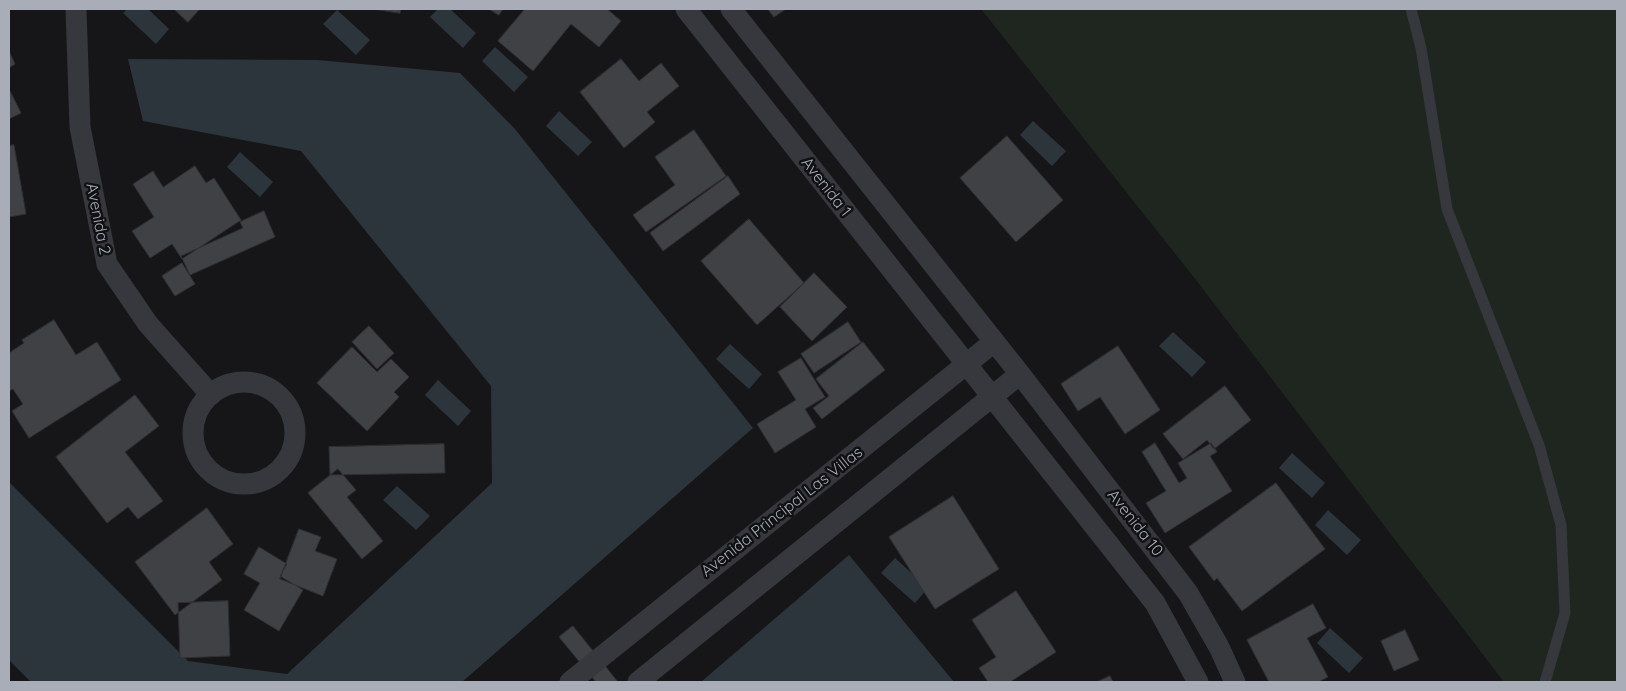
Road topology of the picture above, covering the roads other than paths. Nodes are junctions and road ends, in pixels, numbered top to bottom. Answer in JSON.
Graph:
{"nodes":[{"id":1,"x":76,"y":9,"type":"edge"},
{"id":2,"x":686,"y":9,"type":"edge"},
{"id":3,"x":731,"y":9,"type":"edge"},
{"id":4,"x":1411,"y":9,"type":"edge"},
{"id":5,"x":994,"y":342,"type":"junction"},
{"id":6,"x":966,"y":365,"type":"junction"},
{"id":7,"x":1020,"y":374,"type":"junction"},
{"id":8,"x":211,"y":395,"type":"junction"},
{"id":9,"x":991,"y":397,"type":"junction"},
{"id":10,"x":1207,"y":626,"type":"junction"},
{"id":11,"x":1177,"y":643,"type":"junction"},
{"id":12,"x":570,"y":682,"type":"edge"},
{"id":13,"x":638,"y":682,"type":"edge"},
{"id":14,"x":1198,"y":682,"type":"edge"},
{"id":15,"x":1235,"y":682,"type":"edge"},
{"id":16,"x":1545,"y":682,"type":"edge"}],
"edges":[{"from":1,"to":8,"type":"street","name":"Avenida 2"},
{"from":2,"to":6,"type":"street","name":"Avenida 1"},
{"from":3,"to":5,"type":"street"},
{"from":4,"to":16,"type":"lane"},
{"from":5,"to":6,"type":"street","name":"Avenida Principal Las Villas"},
{"from":5,"to":7,"type":"street","name":"Avenida 10"},
{"from":6,"to":9,"type":"street","name":"Avenida 1"},
{"from":6,"to":12,"type":"street","name":"Avenida Principal Las Villas"},
{"from":7,"to":9,"type":"street"},
{"from":7,"to":10,"type":"street","name":"Avenida 10"},
{"from":8,"to":8,"type":"street"},
{"from":9,"to":11,"type":"street","name":"Avenida 10"},
{"from":9,"to":13,"type":"street"},
{"from":10,"to":11,"type":"street"},
{"from":10,"to":15,"type":"street","name":"Avenida 10"},
{"from":11,"to":14,"type":"street","name":"Avenida 10"}]}
